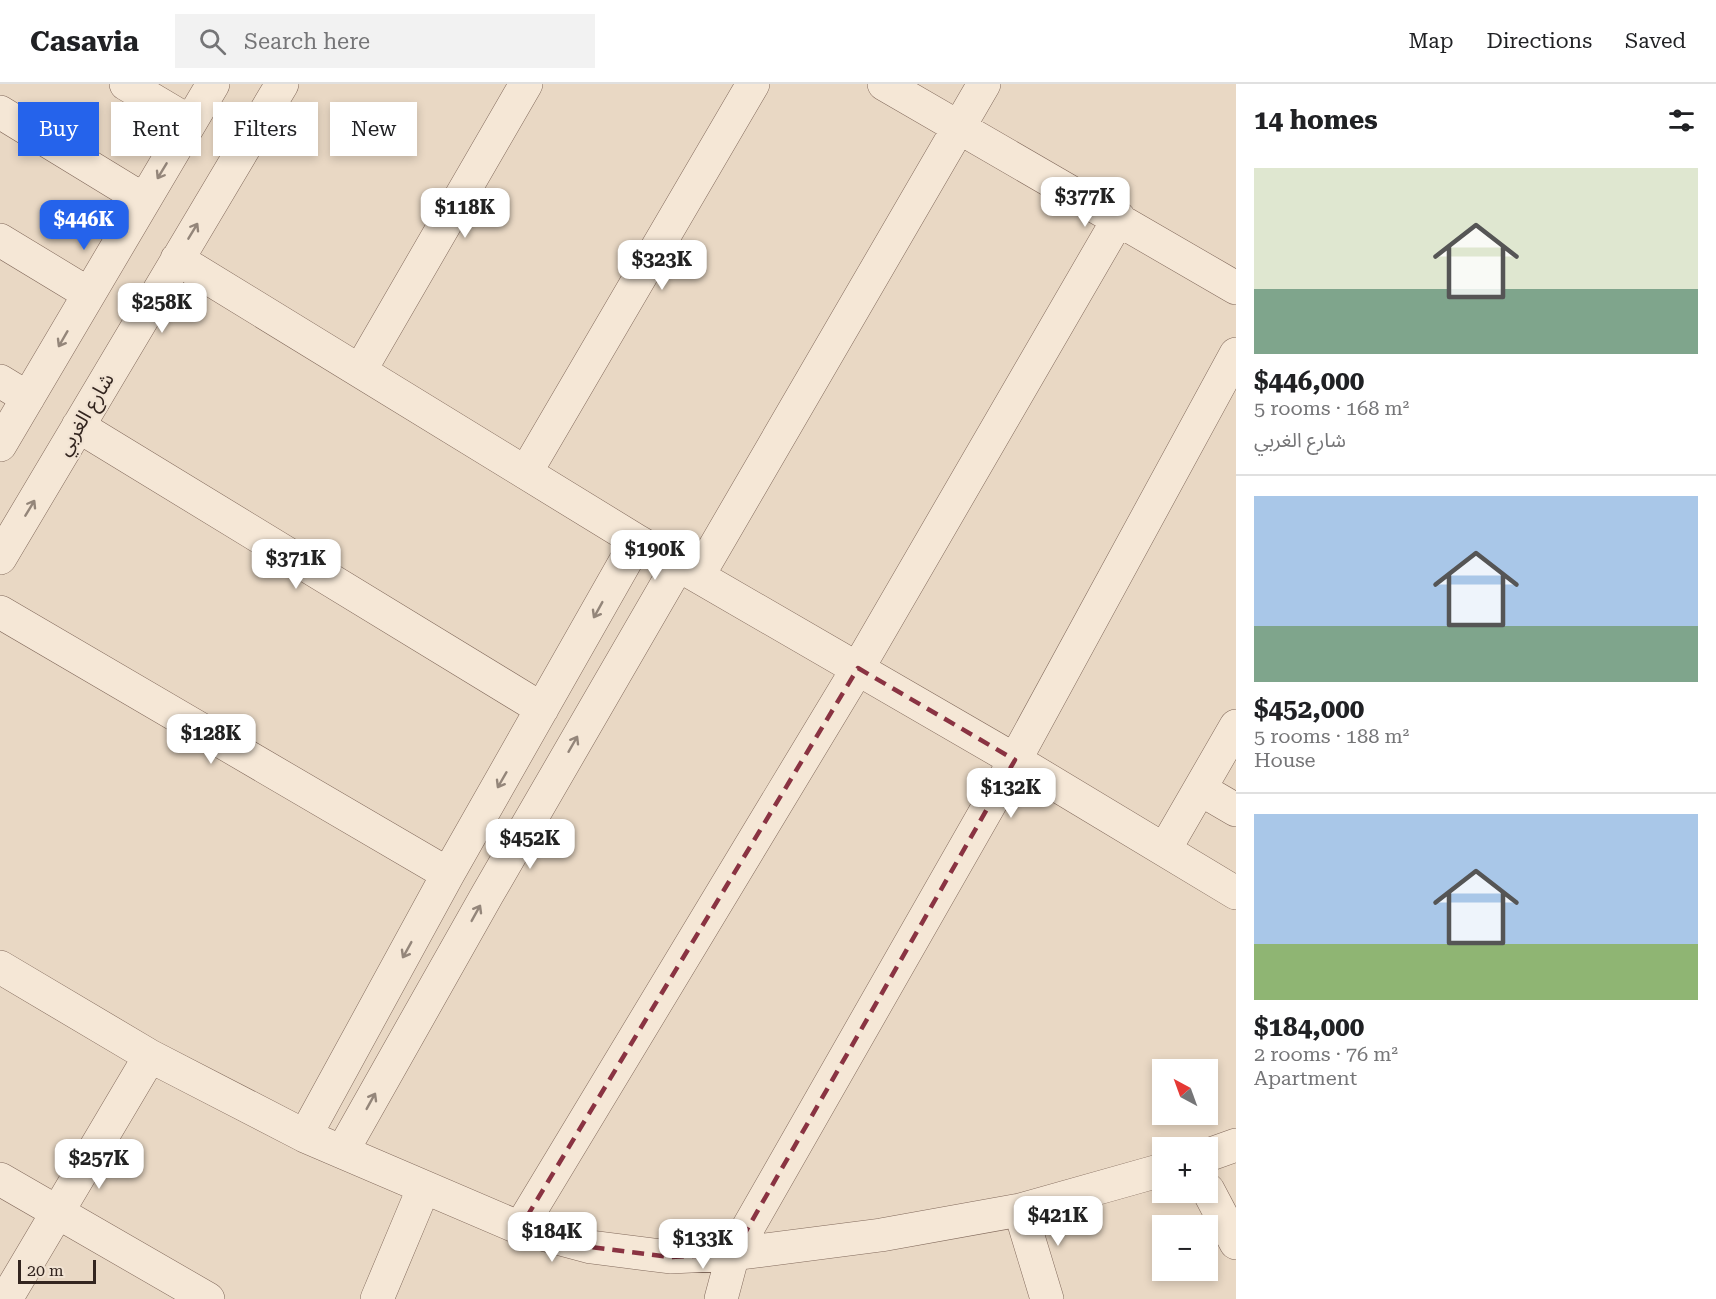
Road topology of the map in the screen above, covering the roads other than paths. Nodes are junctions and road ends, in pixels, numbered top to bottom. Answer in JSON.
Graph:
{"nodes":[{"id":1,"x":126,"y":84,"type":"edge"},
{"id":2,"x":213,"y":84,"type":"edge"},
{"id":3,"x":282,"y":84,"type":"edge"},
{"id":4,"x":526,"y":84,"type":"edge"},
{"id":5,"x":753,"y":84,"type":"edge"},
{"id":6,"x":884,"y":84,"type":"edge"},
{"id":7,"x":984,"y":84,"type":"edge"},
{"id":8,"x":156,"y":102,"type":"edge"},
{"id":9,"x":201,"y":104,"type":"edge"},
{"id":10,"x":0,"y":112,"type":"edge"},
{"id":11,"x":957,"y":128,"type":"junction"},
{"id":12,"x":170,"y":156,"type":"edge"},
{"id":13,"x":144,"y":200,"type":"junction"},
{"id":14,"x":1119,"y":218,"type":"junction"},
{"id":15,"x":0,"y":240,"type":"edge"},
{"id":16,"x":177,"y":259,"type":"junction"},
{"id":17,"x":1236,"y":288,"type":"edge"},
{"id":18,"x":88,"y":294,"type":"junction"},
{"id":19,"x":1236,"y":354,"type":"edge"},
{"id":20,"x":361,"y":369,"type":"junction"},
{"id":21,"x":0,"y":381,"type":"edge"},
{"id":22,"x":28,"y":398,"type":"junction"},
{"id":23,"x":78,"y":426,"type":"junction"},
{"id":24,"x":0,"y":445,"type":"edge"},
{"id":25,"x":526,"y":472,"type":"junction"},
{"id":26,"x":637,"y":541,"type":"junction"},
{"id":27,"x":0,"y":558,"type":"edge"},
{"id":28,"x":688,"y":570,"type":"junction"},
{"id":29,"x":0,"y":612,"type":"edge"},
{"id":30,"x":858,"y":668,"type":"junction"},
{"id":31,"x":542,"y":709,"type":"junction"},
{"id":32,"x":1236,"y":726,"type":"edge"},
{"id":33,"x":1015,"y":760,"type":"junction"},
{"id":34,"x":1200,"y":789,"type":"junction"},
{"id":35,"x":1236,"y":810,"type":"edge"},
{"id":36,"x":1165,"y":849,"type":"junction"},
{"id":37,"x":448,"y":874,"type":"junction"},
{"id":38,"x":1236,"y":893,"type":"edge"},
{"id":39,"x":3,"y":974,"type":"edge"},
{"id":40,"x":150,"y":1056,"type":"junction"},
{"id":41,"x":305,"y":1136,"type":"junction"},
{"id":42,"x":1236,"y":1145,"type":"edge"},
{"id":43,"x":1218,"y":1151,"type":"edge"},
{"id":44,"x":342,"y":1152,"type":"junction"},
{"id":45,"x":1152,"y":1173,"type":"edge"},
{"id":46,"x":0,"y":1179,"type":"edge"},
{"id":47,"x":424,"y":1187,"type":"junction"},
{"id":48,"x":1215,"y":1203,"type":"edge"},
{"id":49,"x":1020,"y":1210,"type":"junction"},
{"id":50,"x":56,"y":1212,"type":"junction"},
{"id":51,"x":520,"y":1228,"type":"junction"},
{"id":52,"x":1236,"y":1243,"type":"edge"},
{"id":53,"x":733,"y":1254,"type":"junction"},
{"id":54,"x":730,"y":1295,"type":"edge"},
{"id":55,"x":6,"y":1299,"type":"edge"},
{"id":56,"x":208,"y":1299,"type":"edge"},
{"id":57,"x":377,"y":1299,"type":"edge"},
{"id":58,"x":1047,"y":1299,"type":"edge"}],
"edges":[{"from":1,"to":8,"type":"street"},
{"from":2,"to":9,"type":"street"},
{"from":16,"to":3,"type":"street","name":"شارع الغربي","one_way":true},
{"from":4,"to":20,"type":"street"},
{"from":5,"to":25,"type":"street"},
{"from":6,"to":11,"type":"street"},
{"from":7,"to":11,"type":"street"},
{"from":10,"to":13,"type":"street"},
{"from":11,"to":14,"type":"street"},
{"from":11,"to":28,"type":"street"},
{"from":12,"to":13,"type":"street","one_way":true},
{"from":13,"to":18,"type":"street"},
{"from":14,"to":17,"type":"street"},
{"from":14,"to":30,"type":"street"},
{"from":15,"to":18,"type":"street"},
{"from":16,"to":20,"type":"street"},
{"from":16,"to":23,"type":"street","name":"شارع الغربي"},
{"from":18,"to":22,"type":"street","one_way":true},
{"from":19,"to":33,"type":"street"},
{"from":20,"to":25,"type":"street"},
{"from":21,"to":22,"type":"street"},
{"from":22,"to":24,"type":"street"},
{"from":27,"to":23,"type":"street","name":"شارع الغربي","one_way":true},
{"from":23,"to":31,"type":"street"},
{"from":25,"to":26,"type":"street"},
{"from":26,"to":28,"type":"street"},
{"from":26,"to":31,"type":"street","one_way":true},
{"from":28,"to":30,"type":"street"},
{"from":44,"to":28,"type":"street","one_way":true},
{"from":29,"to":37,"type":"street"},
{"from":30,"to":33,"type":"street"},
{"from":30,"to":51,"type":"street"},
{"from":31,"to":37,"type":"street","one_way":true},
{"from":32,"to":34,"type":"street"},
{"from":33,"to":36,"type":"street"},
{"from":33,"to":53,"type":"street"},
{"from":34,"to":35,"type":"street"},
{"from":34,"to":36,"type":"street"},
{"from":36,"to":38,"type":"street"},
{"from":37,"to":41,"type":"street","one_way":true},
{"from":39,"to":40,"type":"street"},
{"from":40,"to":41,"type":"street"},
{"from":40,"to":50,"type":"street"},
{"from":41,"to":44,"type":"street"},
{"from":42,"to":43,"type":"street"},
{"from":44,"to":47,"type":"street"},
{"from":45,"to":49,"type":"street"},
{"from":46,"to":50,"type":"street"},
{"from":47,"to":51,"type":"street"},
{"from":47,"to":57,"type":"street"},
{"from":48,"to":52,"type":"street"},
{"from":49,"to":53,"type":"street"},
{"from":49,"to":58,"type":"street"},
{"from":50,"to":55,"type":"street"},
{"from":50,"to":56,"type":"street"},
{"from":51,"to":53,"type":"street"},
{"from":53,"to":54,"type":"street"}]}
